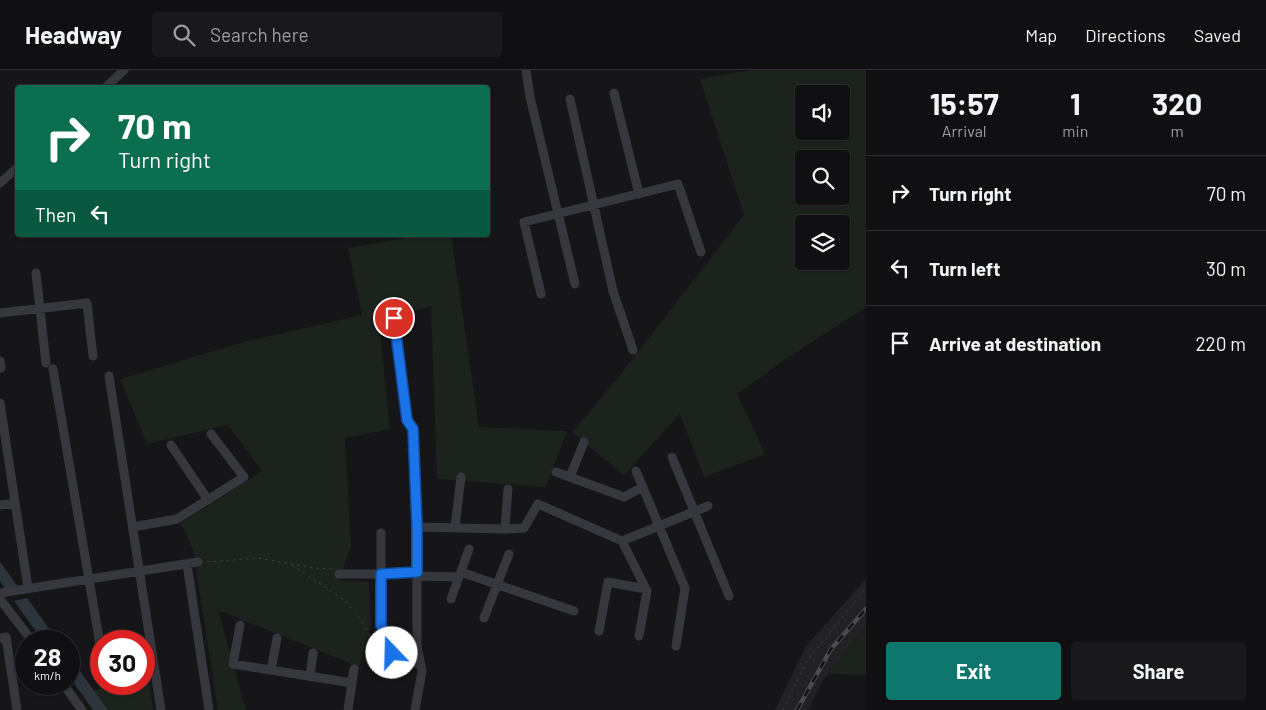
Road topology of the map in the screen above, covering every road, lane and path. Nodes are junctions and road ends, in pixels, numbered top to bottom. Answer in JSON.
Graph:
{"nodes":[{"id":1,"x":124,"y":70,"type":"edge"},
{"id":2,"x":526,"y":70,"type":"edge"},
{"id":3,"x":108,"y":85,"type":"edge"},
{"id":4,"x":614,"y":93,"type":"dead end"},
{"id":5,"x":570,"y":99,"type":"dead end"},
{"id":6,"x":15,"y":170,"type":"edge"},
{"id":7,"x":0,"y":183,"type":"edge"},
{"id":8,"x":639,"y":194,"type":"junction"},
{"id":9,"x":594,"y":205,"type":"junction"},
{"id":10,"x":558,"y":213,"type":"junction"},
{"id":11,"x":701,"y":252,"type":"dead end"},
{"id":12,"x":36,"y":273,"type":"dead end"},
{"id":13,"x":575,"y":284,"type":"dead end"},
{"id":14,"x":541,"y":294,"type":"dead end"},
{"id":15,"x":40,"y":308,"type":"junction"},
{"id":16,"x":0,"y":313,"type":"edge"},
{"id":17,"x":394,"y":318,"type":"dead end"},
{"id":18,"x":632,"y":350,"type":"dead end"},
{"id":19,"x":92,"y":356,"type":"dead end"},
{"id":20,"x":0,"y":361,"type":"edge"},
{"id":21,"x":1,"y":368,"type":"edge"},
{"id":22,"x":109,"y":376,"type":"dead end"},
{"id":23,"x":0,"y":403,"type":"edge"},
{"id":24,"x":211,"y":434,"type":"dead end"},
{"id":25,"x":584,"y":442,"type":"dead end"},
{"id":26,"x":171,"y":445,"type":"dead end"},
{"id":27,"x":672,"y":457,"type":"dead end"},
{"id":28,"x":636,"y":471,"type":"dead end"},
{"id":29,"x":556,"y":472,"type":"dead end"},
{"id":30,"x":461,"y":477,"type":"dead end"},
{"id":31,"x":570,"y":477,"type":"junction"},
{"id":32,"x":643,"y":487,"type":"junction"},
{"id":33,"x":508,"y":489,"type":"dead end"},
{"id":34,"x":208,"y":500,"type":"junction"},
{"id":35,"x":15,"y":502,"type":"junction"},
{"id":36,"x":0,"y":505,"type":"edge"},
{"id":37,"x":708,"y":506,"type":"dead end"},
{"id":38,"x":695,"y":512,"type":"junction"},
{"id":39,"x":417,"y":526,"type":"junction"},
{"id":40,"x":659,"y":526,"type":"junction"},
{"id":41,"x":133,"y":527,"type":"junction"},
{"id":42,"x":455,"y":527,"type":"junction"},
{"id":43,"x":505,"y":529,"type":"junction"},
{"id":44,"x":381,"y":533,"type":"dead end"},
{"id":45,"x":622,"y":541,"type":"junction"},
{"id":46,"x":470,"y":549,"type":"dead end"},
{"id":47,"x":509,"y":554,"type":"dead end"},
{"id":48,"x":198,"y":562,"type":"joint"},
{"id":49,"x":187,"y":564,"type":"junction"},
{"id":50,"x":292,"y":565,"type":"junction"},
{"id":51,"x":140,"y":571,"type":"junction"},
{"id":52,"x":339,"y":574,"type":"joint"},
{"id":53,"x":381,"y":574,"type":"junction"},
{"id":54,"x":417,"y":574,"type":"junction"},
{"id":55,"x":460,"y":574,"type":"junction"},
{"id":56,"x":89,"y":579,"type":"junction"},
{"id":57,"x":497,"y":584,"type":"junction"},
{"id":58,"x":28,"y":588,"type":"junction"},
{"id":59,"x":866,"y":588,"type":"edge"},
{"id":60,"x":646,"y":589,"type":"junction"},
{"id":61,"x":0,"y":595,"type":"edge"},
{"id":62,"x":729,"y":596,"type":"dead end"},
{"id":63,"x":451,"y":599,"type":"dead end"},
{"id":64,"x":574,"y":611,"type":"dead end"},
{"id":65,"x":484,"y":618,"type":"dead end"},
{"id":66,"x":240,"y":624,"type":"dead end"},
{"id":67,"x":24,"y":630,"type":"edge"},
{"id":68,"x":98,"y":630,"type":"edge"},
{"id":69,"x":149,"y":630,"type":"edge"},
{"id":70,"x":599,"y":631,"type":"dead end"},
{"id":71,"x":640,"y":636,"type":"dead end"},
{"id":72,"x":0,"y":638,"type":"edge"},
{"id":73,"x":277,"y":638,"type":"dead end"},
{"id":74,"x":374,"y":645,"type":"joint"},
{"id":75,"x":676,"y":646,"type":"dead end"},
{"id":76,"x":313,"y":653,"type":"dead end"},
{"id":77,"x":392,"y":653,"type":"junction"},
{"id":78,"x":421,"y":665,"type":"junction"},
{"id":79,"x":354,"y":669,"type":"dead end"},
{"id":80,"x":155,"y":670,"type":"edge"},
{"id":81,"x":271,"y":670,"type":"junction"},
{"id":82,"x":310,"y":676,"type":"junction"},
{"id":83,"x":352,"y":683,"type":"junction"},
{"id":84,"x":71,"y":695,"type":"edge"},
{"id":85,"x":17,"y":710,"type":"edge"},
{"id":86,"x":82,"y":710,"type":"edge"},
{"id":87,"x":162,"y":710,"type":"edge"},
{"id":88,"x":208,"y":710,"type":"edge"},
{"id":89,"x":348,"y":710,"type":"edge"},
{"id":90,"x":415,"y":710,"type":"edge"},
{"id":91,"x":783,"y":710,"type":"edge"}],
"edges":[{"from":1,"to":3,"type":"street"},
{"from":2,"to":10,"type":"street"},
{"from":4,"to":8,"type":"street"},
{"from":5,"to":9,"type":"street"},
{"from":6,"to":7,"type":"street"},
{"from":8,"to":9,"type":"street"},
{"from":8,"to":11,"type":"street"},
{"from":9,"to":10,"type":"street"},
{"from":9,"to":18,"type":"street"},
{"from":10,"to":13,"type":"street"},
{"from":10,"to":14,"type":"street"},
{"from":12,"to":15,"type":"street"},
{"from":15,"to":16,"type":"street"},
{"from":15,"to":19,"type":"street"},
{"from":15,"to":56,"type":"street"},
{"from":17,"to":39,"type":"street"},
{"from":20,"to":21,"type":"street"},
{"from":22,"to":41,"type":"street"},
{"from":23,"to":35,"type":"street"},
{"from":24,"to":34,"type":"street"},
{"from":25,"to":31,"type":"street"},
{"from":26,"to":34,"type":"street"},
{"from":27,"to":38,"type":"street"},
{"from":28,"to":32,"type":"street"},
{"from":29,"to":31,"type":"street"},
{"from":30,"to":42,"type":"street"},
{"from":31,"to":32,"type":"street"},
{"from":32,"to":40,"type":"street"},
{"from":33,"to":43,"type":"street"},
{"from":34,"to":41,"type":"street"},
{"from":35,"to":36,"type":"street"},
{"from":35,"to":58,"type":"street"},
{"from":37,"to":38,"type":"street"},
{"from":38,"to":40,"type":"street"},
{"from":38,"to":62,"type":"street"},
{"from":39,"to":42,"type":"street"},
{"from":39,"to":54,"type":"street"},
{"from":40,"to":45,"type":"street"},
{"from":40,"to":75,"type":"street"},
{"from":41,"to":51,"type":"street"},
{"from":42,"to":43,"type":"street"},
{"from":43,"to":45,"type":"street"},
{"from":44,"to":53,"type":"street"},
{"from":45,"to":60,"type":"street"},
{"from":46,"to":55,"type":"street"},
{"from":47,"to":57,"type":"street"},
{"from":48,"to":49,"type":"street"},
{"from":48,"to":50,"type":"path"},
{"from":49,"to":51,"type":"street"},
{"from":49,"to":88,"type":"street"},
{"from":50,"to":52,"type":"path"},
{"from":50,"to":74,"type":"path"},
{"from":51,"to":56,"type":"street"},
{"from":51,"to":69,"type":"street"},
{"from":52,"to":53,"type":"street"},
{"from":53,"to":54,"type":"street"},
{"from":53,"to":77,"type":"street"},
{"from":54,"to":55,"type":"street"},
{"from":54,"to":78,"type":"street"},
{"from":55,"to":57,"type":"street"},
{"from":55,"to":63,"type":"street"},
{"from":56,"to":58,"type":"street"},
{"from":56,"to":68,"type":"street"},
{"from":57,"to":64,"type":"street"},
{"from":57,"to":65,"type":"street"},
{"from":58,"to":61,"type":"street"},
{"from":59,"to":91,"type":"path"},
{"from":60,"to":70,"type":"street"},
{"from":60,"to":71,"type":"street"},
{"from":61,"to":67,"type":"street"},
{"from":66,"to":81,"type":"street"},
{"from":72,"to":85,"type":"street"},
{"from":73,"to":81,"type":"street"},
{"from":74,"to":77,"type":"street"},
{"from":76,"to":82,"type":"street"},
{"from":77,"to":78,"type":"street"},
{"from":78,"to":90,"type":"street"},
{"from":79,"to":83,"type":"street"},
{"from":80,"to":87,"type":"street"},
{"from":81,"to":82,"type":"street"},
{"from":82,"to":83,"type":"street"},
{"from":83,"to":89,"type":"street"},
{"from":84,"to":86,"type":"street"}]}
